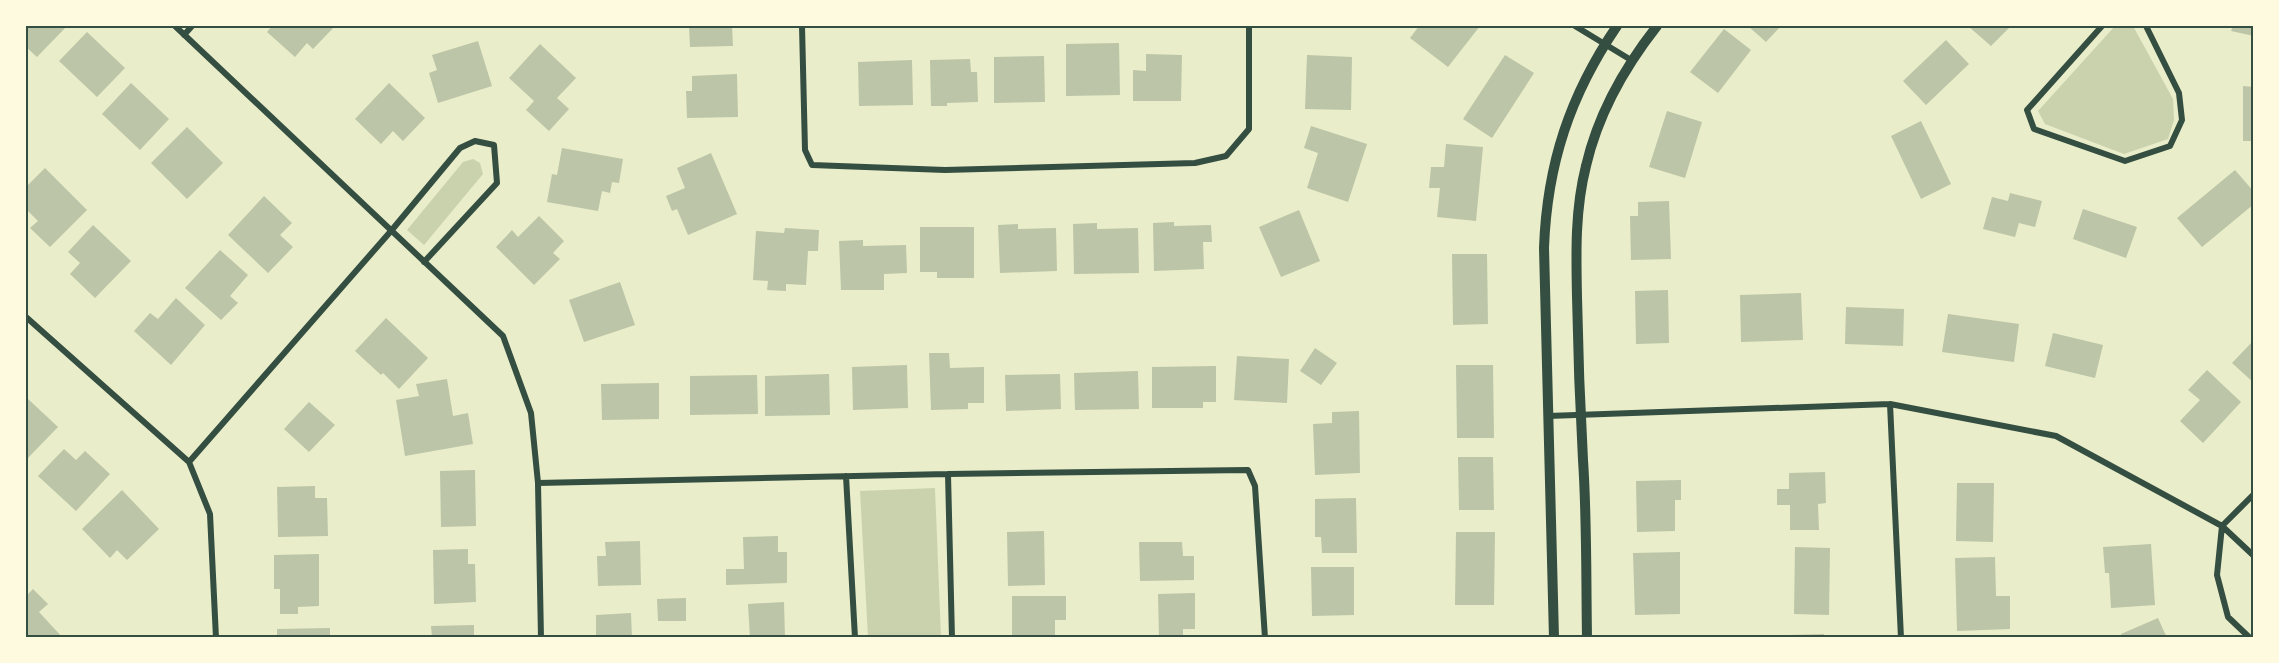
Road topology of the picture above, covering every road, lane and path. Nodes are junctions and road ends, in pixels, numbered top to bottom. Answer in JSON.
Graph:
{"nodes":[{"id":1,"x":175,"y":26,"type":"edge"},
{"id":2,"x":192,"y":26,"type":"edge"},
{"id":3,"x":801,"y":26,"type":"edge"},
{"id":4,"x":1249,"y":26,"type":"edge"},
{"id":5,"x":1575,"y":26,"type":"edge"},
{"id":6,"x":1617,"y":26,"type":"edge"},
{"id":7,"x":1657,"y":26,"type":"edge"},
{"id":8,"x":2102,"y":26,"type":"edge"},
{"id":9,"x":2146,"y":26,"type":"edge"},
{"id":10,"x":184,"y":35,"type":"junction"},
{"id":11,"x":1605,"y":45,"type":"junction"},
{"id":12,"x":1631,"y":60,"type":"junction"},
{"id":13,"x":391,"y":231,"type":"junction"},
{"id":14,"x":424,"y":262,"type":"junction"},
{"id":15,"x":26,"y":317,"type":"edge"},
{"id":16,"x":1890,"y":404,"type":"junction"},
{"id":17,"x":1580,"y":415,"type":"junction"},
{"id":18,"x":1548,"y":416,"type":"junction"},
{"id":19,"x":189,"y":462,"type":"junction"},
{"id":20,"x":948,"y":474,"type":"junction"},
{"id":21,"x":846,"y":476,"type":"junction"},
{"id":22,"x":538,"y":483,"type":"junction"},
{"id":23,"x":2253,"y":494,"type":"edge"},
{"id":24,"x":2222,"y":526,"type":"junction"},
{"id":25,"x":2253,"y":556,"type":"edge"},
{"id":26,"x":216,"y":638,"type":"edge"},
{"id":27,"x":541,"y":638,"type":"edge"},
{"id":28,"x":855,"y":638,"type":"edge"},
{"id":29,"x":952,"y":638,"type":"edge"},
{"id":30,"x":1265,"y":638,"type":"edge"},
{"id":31,"x":1554,"y":638,"type":"edge"},
{"id":32,"x":1587,"y":638,"type":"edge"},
{"id":33,"x":1901,"y":638,"type":"edge"},
{"id":34,"x":2250,"y":638,"type":"edge"}],
"edges":[{"from":1,"to":10,"type":"street"},
{"from":2,"to":10,"type":"street"},
{"from":3,"to":4,"type":"street"},
{"from":5,"to":11,"type":"street"},
{"from":6,"to":11,"type":"street"},
{"from":7,"to":12,"type":"street"},
{"from":8,"to":9,"type":"street"},
{"from":10,"to":13,"type":"street"},
{"from":11,"to":12,"type":"street"},
{"from":11,"to":18,"type":"street"},
{"from":12,"to":17,"type":"street"},
{"from":13,"to":14,"type":"street"},
{"from":13,"to":14,"type":"street"},
{"from":13,"to":19,"type":"street"},
{"from":14,"to":22,"type":"street"},
{"from":15,"to":19,"type":"street"},
{"from":16,"to":17,"type":"street"},
{"from":16,"to":24,"type":"street"},
{"from":16,"to":33,"type":"street"},
{"from":17,"to":18,"type":"street"},
{"from":17,"to":32,"type":"street"},
{"from":18,"to":31,"type":"street"},
{"from":19,"to":26,"type":"street"},
{"from":20,"to":21,"type":"street"},
{"from":20,"to":29,"type":"street"},
{"from":20,"to":30,"type":"street"},
{"from":21,"to":22,"type":"street"},
{"from":21,"to":28,"type":"street"},
{"from":22,"to":27,"type":"street"},
{"from":23,"to":24,"type":"street"},
{"from":24,"to":25,"type":"street"},
{"from":24,"to":34,"type":"street"}]}
